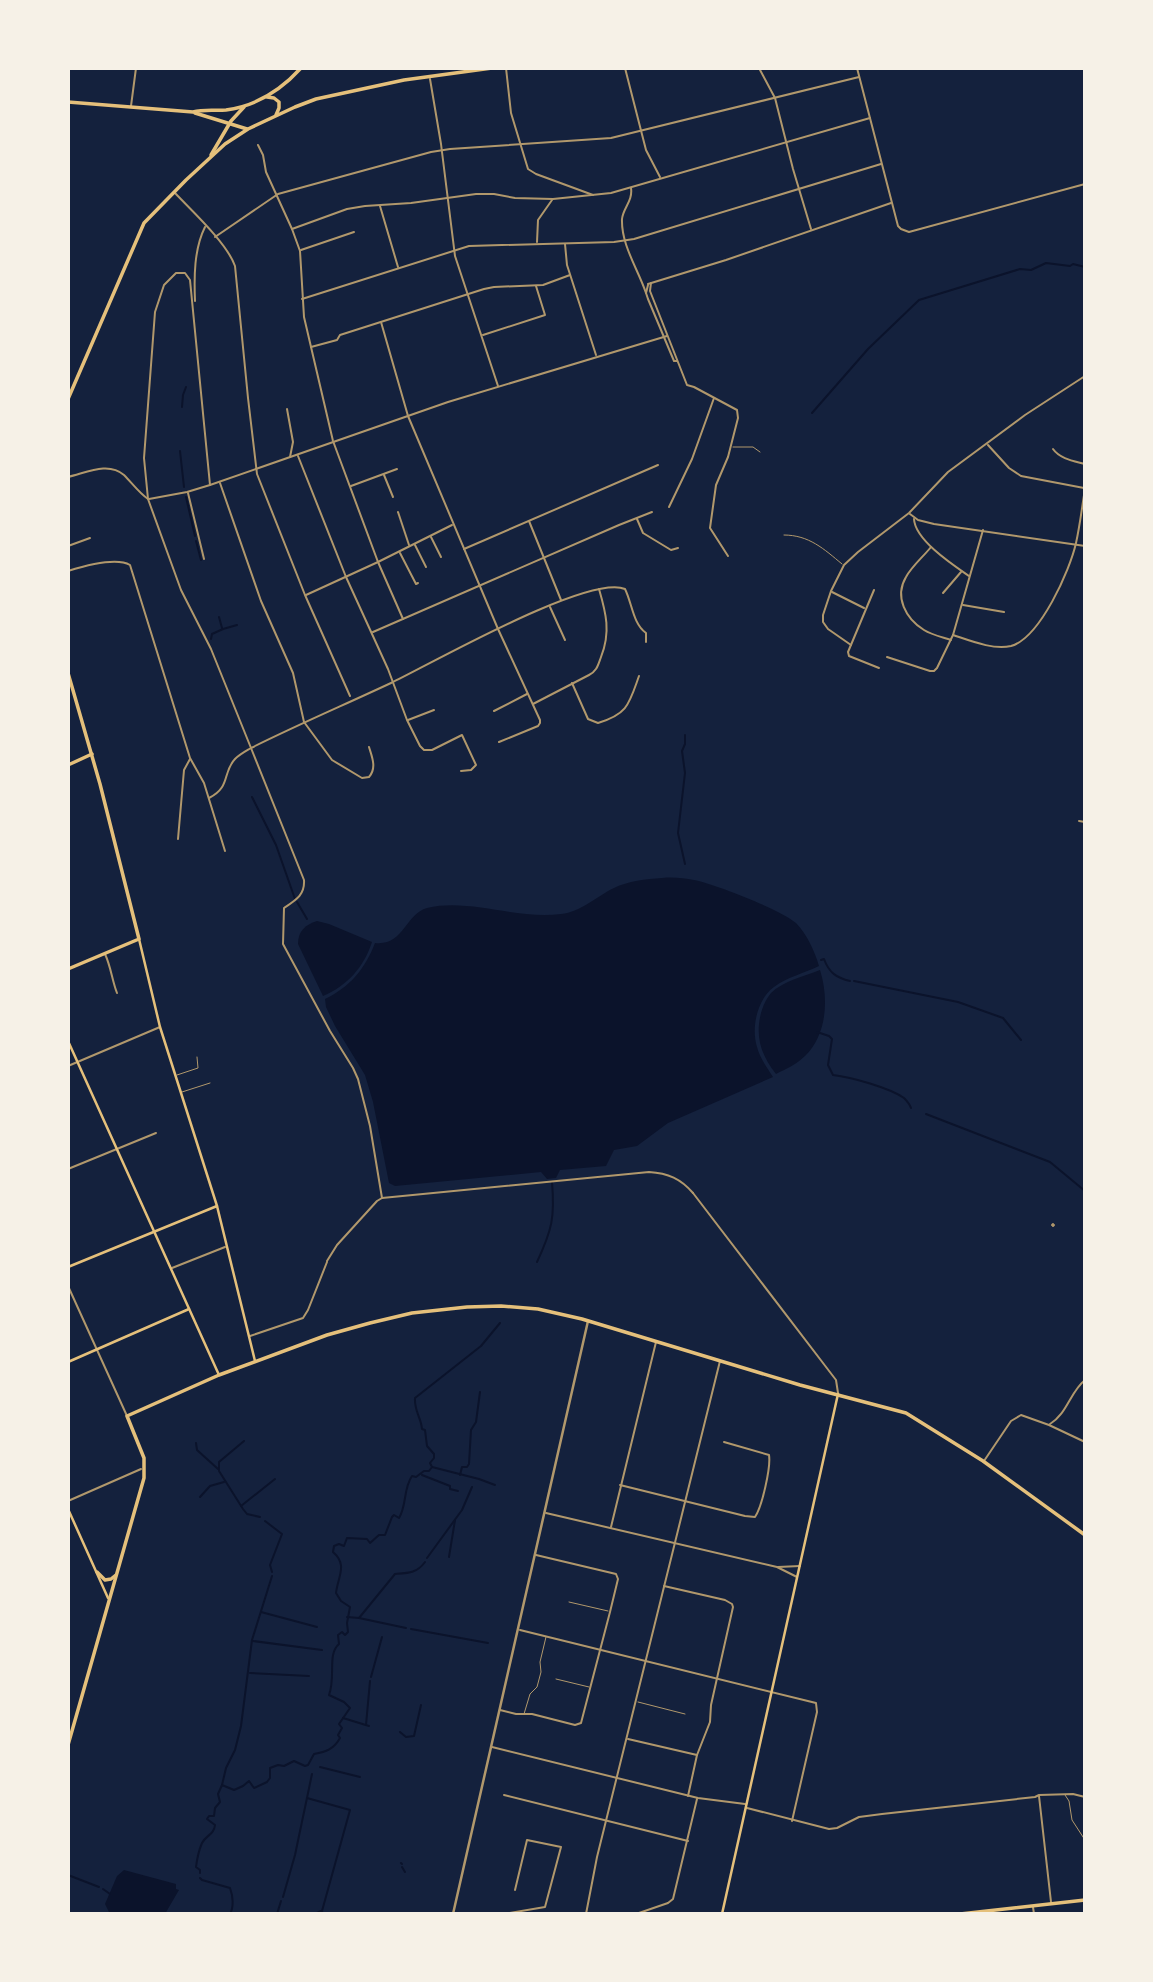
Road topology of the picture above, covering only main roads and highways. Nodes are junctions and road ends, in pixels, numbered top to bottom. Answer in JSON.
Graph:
{"nodes":[{"id":1,"x":301,"y":68,"type":"edge"},
{"id":2,"x":492,"y":68,"type":"edge"},
{"id":3,"x":266,"y":96,"type":"junction"},
{"id":4,"x":68,"y":102,"type":"edge"},
{"id":5,"x":246,"y":105,"type":"junction"},
{"id":6,"x":193,"y":112,"type":"junction"},
{"id":7,"x":238,"y":114,"type":"junction"},
{"id":8,"x":275,"y":117,"type":"junction"},
{"id":9,"x":230,"y":124,"type":"junction"},
{"id":10,"x":241,"y":128,"type":"junction"},
{"id":11,"x":248,"y":129,"type":"junction"},
{"id":12,"x":208,"y":160,"type":"junction"},
{"id":13,"x":68,"y":399,"type":"edge"},
{"id":14,"x":68,"y":673,"type":"edge"},
{"id":15,"x":92,"y":754,"type":"junction"},
{"id":16,"x":68,"y":765,"type":"edge"},
{"id":17,"x":139,"y":939,"type":"junction"},
{"id":18,"x":68,"y":969,"type":"edge"},
{"id":19,"x":68,"y":1041,"type":"edge"},
{"id":20,"x":217,"y":1206,"type":"junction"},
{"id":21,"x":155,"y":1231,"type":"junction"},
{"id":22,"x":68,"y":1267,"type":"edge"},
{"id":23,"x":189,"y":1309,"type":"junction"},
{"id":24,"x":68,"y":1362,"type":"edge"},
{"id":25,"x":255,"y":1362,"type":"junction"},
{"id":26,"x":219,"y":1375,"type":"junction"},
{"id":27,"x":838,"y":1395,"type":"junction"},
{"id":28,"x":68,"y":1509,"type":"edge"},
{"id":29,"x":1085,"y":1535,"type":"edge"},
{"id":30,"x":97,"y":1572,"type":"junction"},
{"id":31,"x":117,"y":1573,"type":"junction"},
{"id":32,"x":109,"y":1600,"type":"junction"},
{"id":33,"x":69,"y":1742,"type":"edge"},
{"id":34,"x":1085,"y":1900,"type":"edge"},
{"id":35,"x":722,"y":1914,"type":"edge"},
{"id":36,"x":960,"y":1914,"type":"edge"}],
"edges":[{"from":1,"to":3,"type":"main road"},
{"from":2,"to":8,"type":"main road"},
{"from":3,"to":5,"type":"main road"},
{"from":3,"to":8,"type":"main road"},
{"from":4,"to":6,"type":"main road"},
{"from":5,"to":6,"type":"main road"},
{"from":5,"to":7,"type":"main road"},
{"from":6,"to":9,"type":"main road"},
{"from":7,"to":9,"type":"main road"},
{"from":7,"to":10,"type":"main road"},
{"from":8,"to":11,"type":"main road"},
{"from":9,"to":10,"type":"main road"},
{"from":9,"to":12,"type":"main road"},
{"from":10,"to":11,"type":"main road"},
{"from":11,"to":12,"type":"main road"},
{"from":12,"to":13,"type":"main road"},
{"from":14,"to":15,"type":"main road"},
{"from":15,"to":16,"type":"main road"},
{"from":15,"to":17,"type":"main road"},
{"from":17,"to":18,"type":"main road"},
{"from":17,"to":20,"type":"main road"},
{"from":19,"to":21,"type":"main road"},
{"from":20,"to":21,"type":"main road"},
{"from":20,"to":25,"type":"main road"},
{"from":21,"to":22,"type":"main road"},
{"from":21,"to":23,"type":"main road"},
{"from":23,"to":24,"type":"main road"},
{"from":23,"to":26,"type":"main road"},
{"from":25,"to":26,"type":"main road"},
{"from":25,"to":27,"type":"main road"},
{"from":26,"to":31,"type":"main road"},
{"from":27,"to":29,"type":"main road"},
{"from":27,"to":35,"type":"main road"},
{"from":28,"to":30,"type":"main road"},
{"from":30,"to":31,"type":"main road"},
{"from":30,"to":32,"type":"main road"},
{"from":31,"to":32,"type":"main road"},
{"from":32,"to":33,"type":"main road"},
{"from":34,"to":36,"type":"main road"}]}
